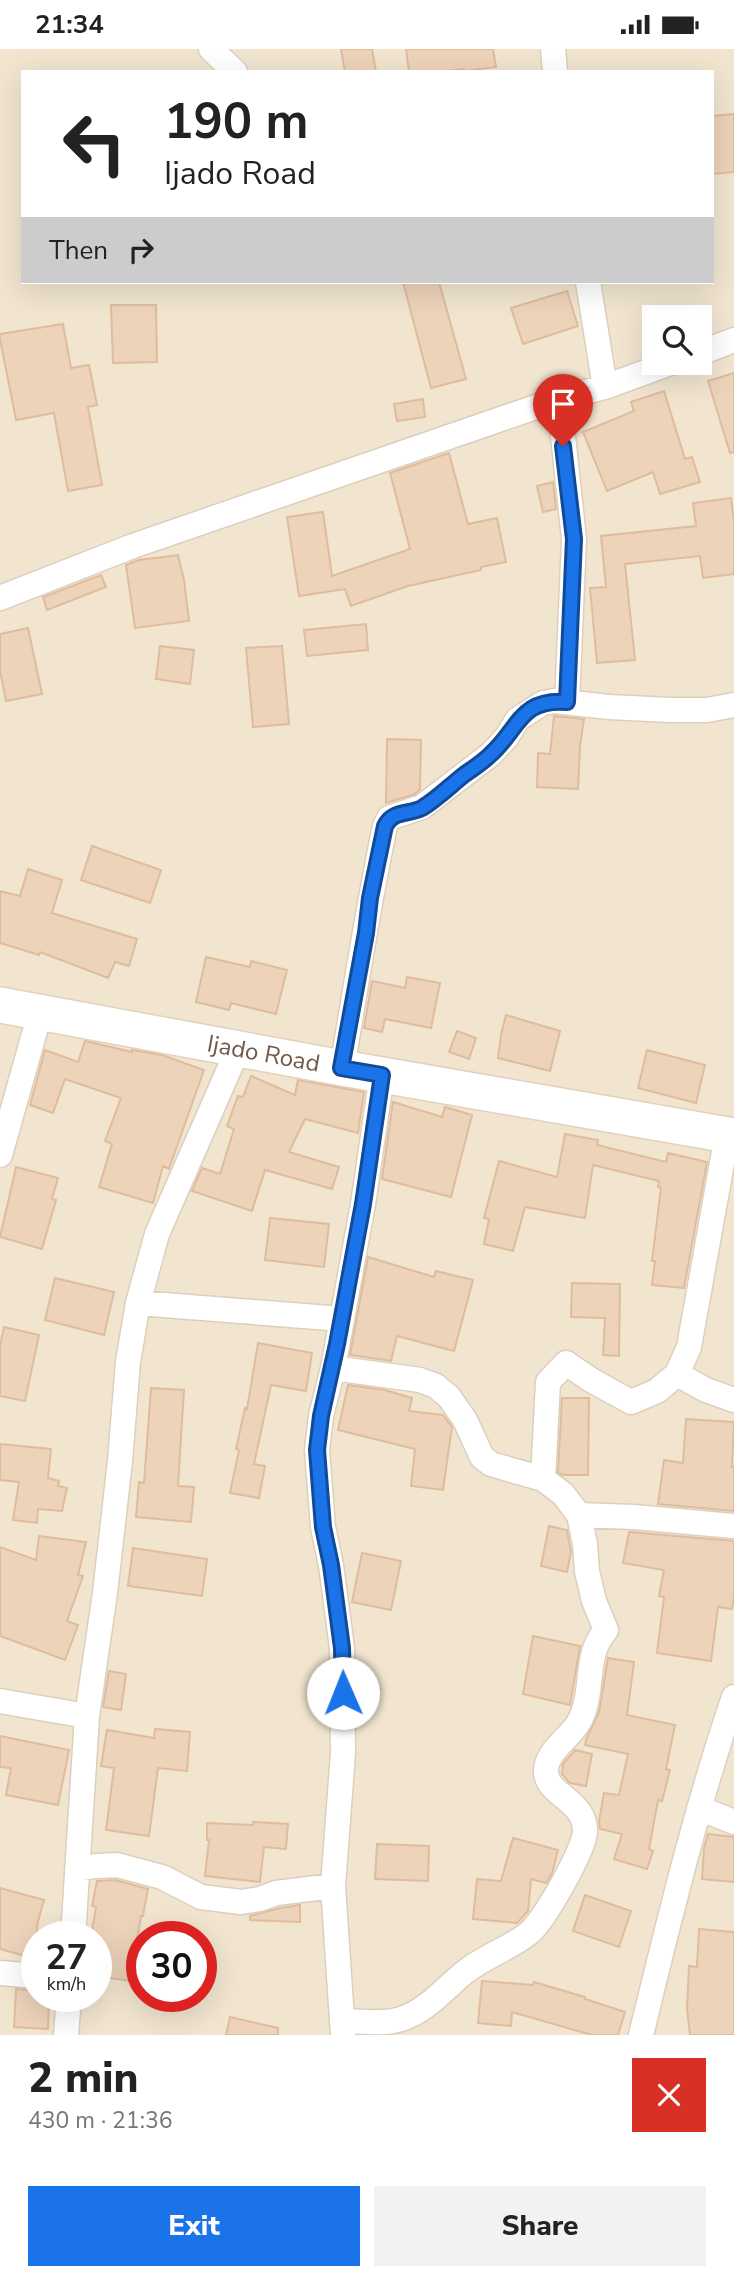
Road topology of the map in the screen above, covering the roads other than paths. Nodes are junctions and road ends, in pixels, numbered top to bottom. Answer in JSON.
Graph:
{"nodes":[{"id":1,"x":212,"y":49,"type":"edge"},
{"id":2,"x":553,"y":49,"type":"edge"},
{"id":3,"x":232,"y":70,"type":"edge"},
{"id":4,"x":555,"y":70,"type":"edge"},
{"id":5,"x":587,"y":284,"type":"edge"},
{"id":6,"x":734,"y":340,"type":"edge"},
{"id":7,"x":712,"y":348,"type":"edge"},
{"id":8,"x":642,"y":373,"type":"edge"},
{"id":9,"x":605,"y":387,"type":"junction"},
{"id":10,"x":559,"y":399,"type":"junction"},
{"id":11,"x":0,"y":599,"type":"edge"},
{"id":12,"x":567,"y":702,"type":"junction"},
{"id":13,"x":734,"y":705,"type":"edge"},
{"id":14,"x":0,"y":1005,"type":"edge"},
{"id":15,"x":40,"y":1013,"type":"junction"},
{"id":16,"x":238,"y":1049,"type":"junction"},
{"id":17,"x":341,"y":1068,"type":"junction"},
{"id":18,"x":382,"y":1075,"type":"junction"},
{"id":19,"x":731,"y":1135,"type":"edge"},
{"id":20,"x":0,"y":1155,"type":"edge"},
{"id":21,"x":138,"y":1303,"type":"junction"},
{"id":22,"x":342,"y":1319,"type":"junction"},
{"id":23,"x":332,"y":1368,"type":"junction"},
{"id":24,"x":677,"y":1374,"type":"junction"},
{"id":25,"x":734,"y":1400,"type":"edge"},
{"id":26,"x":543,"y":1479,"type":"junction"},
{"id":27,"x":579,"y":1515,"type":"junction"},
{"id":28,"x":734,"y":1526,"type":"edge"},
{"id":29,"x":734,"y":1697,"type":"edge"},
{"id":30,"x":0,"y":1702,"type":"edge"},
{"id":31,"x":87,"y":1716,"type":"junction"},
{"id":32,"x":734,"y":1750,"type":"edge"},
{"id":33,"x":711,"y":1764,"type":"junction"},
{"id":34,"x":699,"y":1808,"type":"junction"},
{"id":35,"x":734,"y":1822,"type":"edge"},
{"id":36,"x":77,"y":1869,"type":"junction"},
{"id":37,"x":333,"y":1886,"type":"junction"},
{"id":38,"x":74,"y":1921,"type":"edge"},
{"id":39,"x":0,"y":1973,"type":"edge"},
{"id":40,"x":21,"y":1975,"type":"edge"},
{"id":41,"x":70,"y":2012,"type":"edge"},
{"id":42,"x":343,"y":2028,"type":"edge"},
{"id":43,"x":71,"y":2034,"type":"edge"},
{"id":44,"x":641,"y":2035,"type":"edge"}],
"edges":[{"from":1,"to":3,"type":"street"},
{"from":2,"to":4,"type":"street"},
{"from":5,"to":9,"type":"street"},
{"from":6,"to":7,"type":"street"},
{"from":8,"to":9,"type":"street"},
{"from":9,"to":10,"type":"street"},
{"from":10,"to":11,"type":"street"},
{"from":10,"to":12,"type":"street"},
{"from":12,"to":13,"type":"street"},
{"from":12,"to":17,"type":"street"},
{"from":14,"to":15,"type":"street","name":"Ijado Road"},
{"from":15,"to":16,"type":"street","name":"Ijado Road"},
{"from":15,"to":20,"type":"street"},
{"from":16,"to":17,"type":"street","name":"Ijado Road"},
{"from":16,"to":21,"type":"street"},
{"from":17,"to":18,"type":"street","name":"Ijado Road"},
{"from":18,"to":19,"type":"street","name":"Ijado Road"},
{"from":18,"to":22,"type":"street"},
{"from":19,"to":24,"type":"street"},
{"from":21,"to":22,"type":"street"},
{"from":21,"to":31,"type":"street"},
{"from":22,"to":23,"type":"street"},
{"from":23,"to":26,"type":"street"},
{"from":23,"to":37,"type":"street"},
{"from":24,"to":25,"type":"street"},
{"from":24,"to":26,"type":"street"},
{"from":26,"to":27,"type":"street"},
{"from":27,"to":28,"type":"street"},
{"from":27,"to":42,"type":"street"},
{"from":29,"to":33,"type":"street"},
{"from":30,"to":31,"type":"street"},
{"from":31,"to":36,"type":"street"},
{"from":32,"to":33,"type":"street"},
{"from":33,"to":34,"type":"street"},
{"from":34,"to":35,"type":"street"},
{"from":34,"to":44,"type":"street"},
{"from":36,"to":37,"type":"street"},
{"from":36,"to":38,"type":"street"},
{"from":37,"to":42,"type":"street"},
{"from":39,"to":40,"type":"street"},
{"from":41,"to":43,"type":"street"}]}
